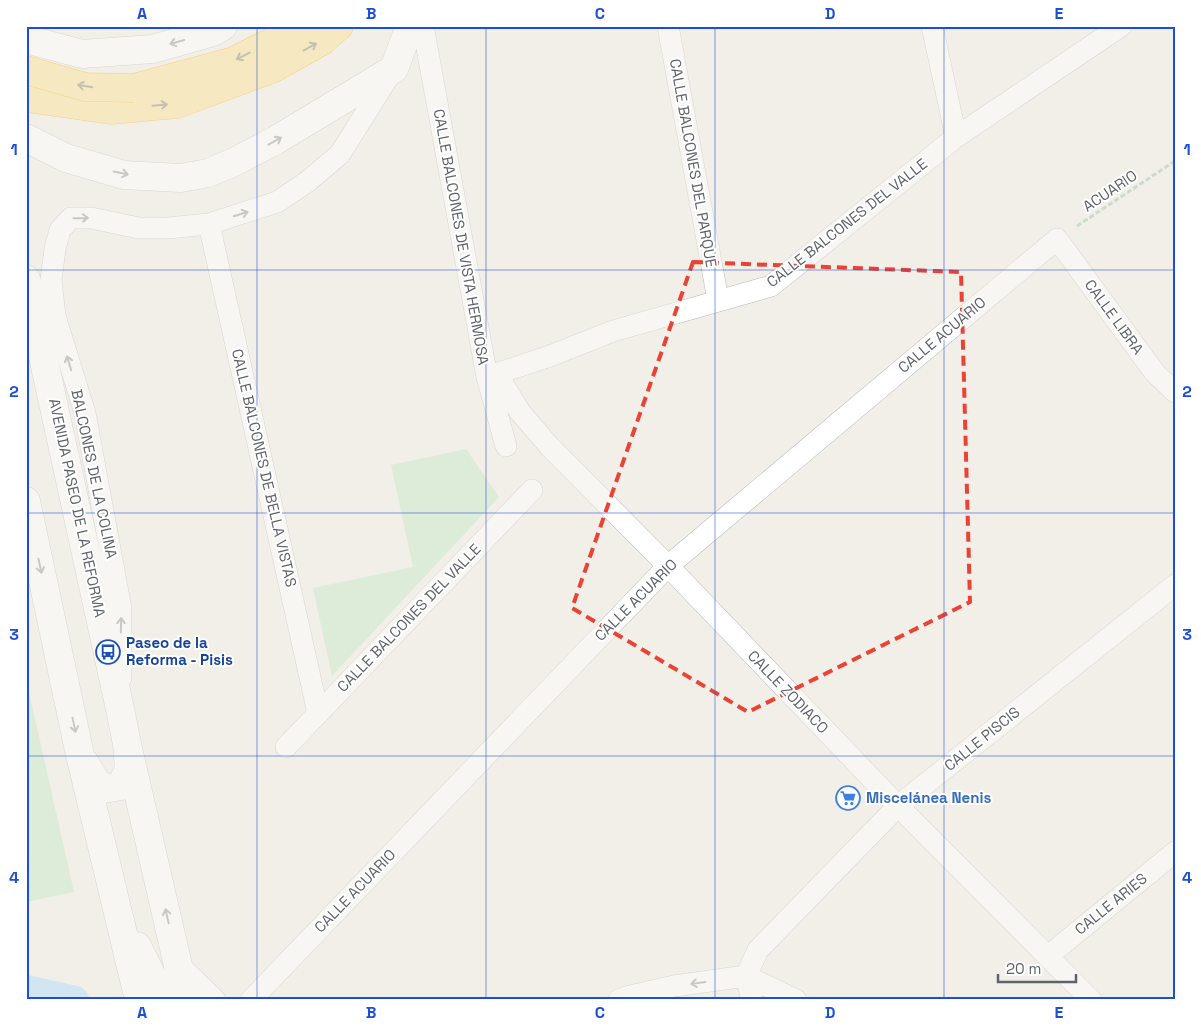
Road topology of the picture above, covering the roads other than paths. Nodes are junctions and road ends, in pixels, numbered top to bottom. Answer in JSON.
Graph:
{"nodes":[{"id":1,"x":34,"y":26,"type":"edge"},
{"id":2,"x":302,"y":26,"type":"edge"},
{"id":3,"x":339,"y":26,"type":"edge"},
{"id":4,"x":410,"y":26,"type":"edge"},
{"id":5,"x":423,"y":26,"type":"edge"},
{"id":6,"x":668,"y":26,"type":"edge"},
{"id":7,"x":932,"y":26,"type":"edge"},
{"id":8,"x":1121,"y":26,"type":"edge"},
{"id":9,"x":217,"y":28,"type":"edge"},
{"id":10,"x":26,"y":39,"type":"edge"},
{"id":11,"x":26,"y":49,"type":"edge"},
{"id":12,"x":82,"y":54,"type":"junction"},
{"id":13,"x":394,"y":69,"type":"junction"},
{"id":14,"x":26,"y":71,"type":"edge"},
{"id":15,"x":26,"y":98,"type":"edge"},
{"id":16,"x":26,"y":130,"type":"edge"},
{"id":17,"x":956,"y":137,"type":"junction"},
{"id":18,"x":26,"y":138,"type":"edge"},
{"id":19,"x":66,"y":158,"type":"junction"},
{"id":20,"x":209,"y":224,"type":"junction"},
{"id":21,"x":1057,"y":239,"type":"joint"},
{"id":22,"x":26,"y":279,"type":"edge"},
{"id":23,"x":718,"y":300,"type":"junction"},
{"id":24,"x":492,"y":375,"type":"junction"},
{"id":25,"x":1175,"y":392,"type":"edge"},
{"id":26,"x":506,"y":446,"type":"dead end"},
{"id":27,"x":532,"y":490,"type":"dead end"},
{"id":28,"x":26,"y":501,"type":"edge"},
{"id":29,"x":668,"y":566,"type":"junction"},
{"id":30,"x":1175,"y":585,"type":"edge"},
{"id":31,"x":120,"y":709,"type":"junction"},
{"id":32,"x":318,"y":713,"type":"junction"},
{"id":33,"x":127,"y":744,"type":"junction"},
{"id":34,"x":286,"y":747,"type":"dead end"},
{"id":35,"x":80,"y":756,"type":"junction"},
{"id":36,"x":90,"y":794,"type":"junction"},
{"id":37,"x":898,"y":806,"type":"junction"},
{"id":38,"x":1175,"y":852,"type":"edge"},
{"id":39,"x":1048,"y":956,"type":"junction"},
{"id":40,"x":178,"y":964,"type":"junction"},
{"id":41,"x":746,"y":976,"type":"junction"},
{"id":42,"x":139,"y":1000,"type":"edge"},
{"id":43,"x":169,"y":1000,"type":"edge"},
{"id":44,"x":186,"y":1000,"type":"edge"},
{"id":45,"x":215,"y":1000,"type":"edge"},
{"id":46,"x":251,"y":1000,"type":"edge"},
{"id":47,"x":619,"y":1000,"type":"edge"},
{"id":48,"x":752,"y":1000,"type":"edge"},
{"id":49,"x":796,"y":1000,"type":"edge"},
{"id":50,"x":1091,"y":1000,"type":"edge"}],
"edges":[{"from":1,"to":12,"type":"street"},
{"from":2,"to":14,"type":"highway","one_way":true,"bridge":true},
{"from":15,"to":3,"type":"highway","one_way":true},
{"from":4,"to":13,"type":"street"},
{"from":5,"to":24,"type":"street","name":"CALLE BALCONES DE VISTA HERMOSA"},
{"from":6,"to":23,"type":"street","name":"CALLE BALCONES DEL PARQUE"},
{"from":7,"to":17,"type":"street"},
{"from":8,"to":17,"type":"street","name":"CALLE BALCONES DEL VALLE"},
{"from":9,"to":12,"type":"street","one_way":true},
{"from":10,"to":12,"type":"street"},
{"from":11,"to":12,"type":"street"},
{"from":12,"to":14,"type":"street"},
{"from":19,"to":13,"type":"street","one_way":true},
{"from":20,"to":13,"type":"street","name":"BALCONES DE LA COLINA","one_way":true},
{"from":16,"to":19,"type":"street"},
{"from":17,"to":23,"type":"street","name":"CALLE BALCONES DEL VALLE"},
{"from":18,"to":19,"type":"street"},
{"from":31,"to":20,"type":"street","name":"BALCONES DE LA COLINA","one_way":true},
{"from":20,"to":32,"type":"street","name":"CALLE BALCONES DE BELLA VISTAS"},
{"from":21,"to":25,"type":"street","name":"CALLE LIBRA"},
{"from":21,"to":29,"type":"street","name":"CALLE ACUARIO"},
{"from":22,"to":31,"type":"street","name":"AVENIDA PASEO DE LA REFORMA"},
{"from":23,"to":24,"type":"street","name":"CALLE BALCONES DEL VALLE"},
{"from":24,"to":26,"type":"street","name":"CALLE BALCONES DE VISTA HERMOSA"},
{"from":24,"to":29,"type":"street","name":"CALLE ZODIACO"},
{"from":27,"to":32,"type":"street","name":"CALLE BALCONES DEL VALLE"},
{"from":28,"to":35,"type":"street","one_way":true},
{"from":29,"to":37,"type":"street","name":"CALLE ZODIACO"},
{"from":29,"to":46,"type":"street","name":"CALLE ACUARIO"},
{"from":30,"to":37,"type":"street","name":"CALLE PISCIS"},
{"from":31,"to":33,"type":"street","name":"AVENIDA PASEO DE LA REFORMA"},
{"from":32,"to":34,"type":"street","name":"CALLE BALCONES DEL VALLE"},
{"from":33,"to":35,"type":"street"},
{"from":40,"to":33,"type":"street","name":"AVENIDA PASEO DE LA REFORMA","one_way":true},
{"from":35,"to":36,"type":"street"},
{"from":36,"to":42,"type":"street"},
{"from":36,"to":43,"type":"street"},
{"from":37,"to":39,"type":"street","name":"CALLE ZODIACO"},
{"from":37,"to":41,"type":"street","name":"CALLE PISCIS"},
{"from":38,"to":39,"type":"street","name":"CALLE ARIES"},
{"from":39,"to":50,"type":"street","name":"CALLE ZODIACO"},
{"from":40,"to":44,"type":"street","name":"AVENIDA PASEO DE LA REFORMA"},
{"from":40,"to":45,"type":"street"},
{"from":41,"to":47,"type":"street","one_way":true},
{"from":41,"to":48,"type":"street"},
{"from":41,"to":49,"type":"street"}]}
